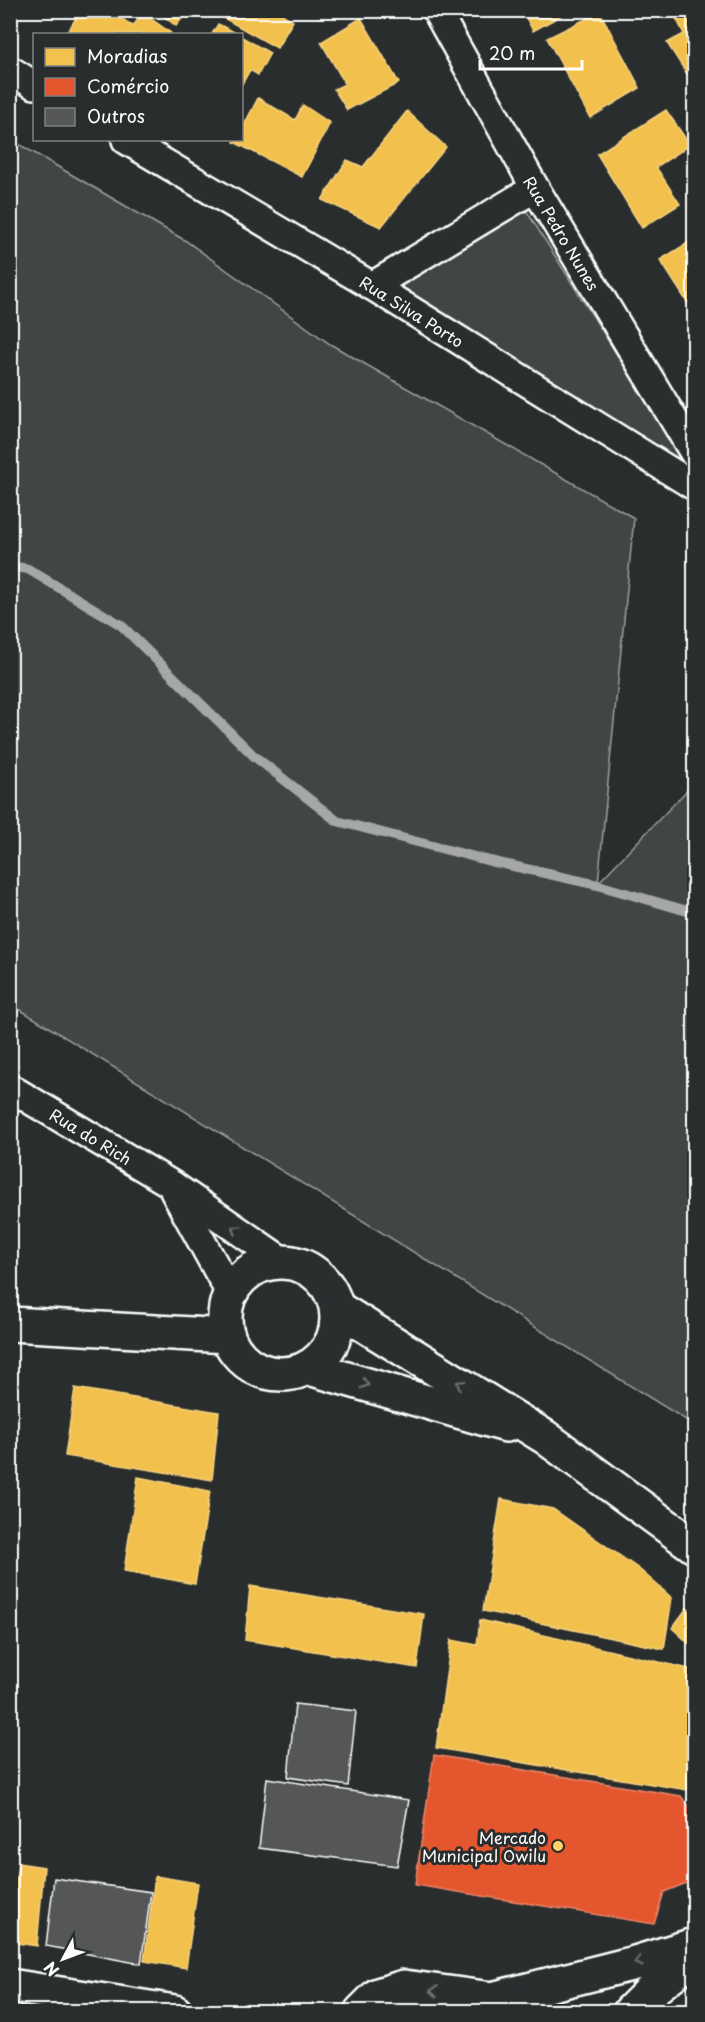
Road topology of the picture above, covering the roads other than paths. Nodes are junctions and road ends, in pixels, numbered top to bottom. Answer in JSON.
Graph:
{"nodes":[{"id":1,"x":436,"y":10,"type":"edge"},
{"id":2,"x":10,"y":70,"type":"edge"},
{"id":3,"x":33,"y":84,"type":"edge"},
{"id":4,"x":128,"y":141,"type":"edge"},
{"id":5,"x":535,"y":188,"type":"junction"},
{"id":6,"x":372,"y":286,"type":"junction"},
{"id":7,"x":694,"y":453,"type":"edge"},
{"id":8,"x":694,"y":486,"type":"edge"},
{"id":9,"x":10,"y":1088,"type":"edge"},
{"id":10,"x":171,"y":1184,"type":"junction"},
{"id":11,"x":284,"y":1262,"type":"junction"},
{"id":12,"x":230,"y":1293,"type":"junction"},
{"id":13,"x":337,"y":1308,"type":"junction"},
{"id":14,"x":10,"y":1324,"type":"edge"},
{"id":15,"x":228,"y":1336,"type":"junction"},
{"id":16,"x":309,"y":1368,"type":"junction"},
{"id":17,"x":545,"y":1437,"type":"junction"},
{"id":18,"x":694,"y":1546,"type":"edge"},
{"id":19,"x":694,"y":1945,"type":"edge"},
{"id":20,"x":694,"y":1957,"type":"edge"},
{"id":21,"x":10,"y":1986,"type":"edge"},
{"id":22,"x":492,"y":1999,"type":"junction"},
{"id":23,"x":369,"y":2003,"type":"edge"},
{"id":24,"x":175,"y":2012,"type":"edge"},
{"id":25,"x":334,"y":2012,"type":"edge"},
{"id":26,"x":532,"y":2012,"type":"edge"},
{"id":27,"x":630,"y":2012,"type":"edge"}],
"edges":[{"from":1,"to":5,"type":"street","name":"Rua Pedro Nunes"},
{"from":2,"to":3,"type":"street"},
{"from":4,"to":6,"type":"street","name":"Rua Silva Porto"},
{"from":5,"to":6,"type":"street"},
{"from":5,"to":7,"type":"street","name":"Rua Pedro Nunes"},
{"from":6,"to":8,"type":"street","name":"Rua Silva Porto"},
{"from":9,"to":10,"type":"street","name":"Rua do Rich"},
{"from":11,"to":10,"type":"street","name":"Rua do Rich","one_way":true},
{"from":10,"to":12,"type":"street"},
{"from":11,"to":12,"type":"street"},
{"from":11,"to":13,"type":"street"},
{"from":12,"to":15,"type":"street"},
{"from":13,"to":16,"type":"street"},
{"from":17,"to":13,"type":"street","one_way":true},
{"from":14,"to":15,"type":"street"},
{"from":15,"to":16,"type":"street"},
{"from":16,"to":17,"type":"street","one_way":true},
{"from":17,"to":18,"type":"street"},
{"from":19,"to":22,"type":"street","one_way":true},
{"from":20,"to":27,"type":"street"},
{"from":21,"to":24,"type":"street"},
{"from":22,"to":23,"type":"street","one_way":true},
{"from":22,"to":26,"type":"street"},
{"from":23,"to":25,"type":"street"}]}
